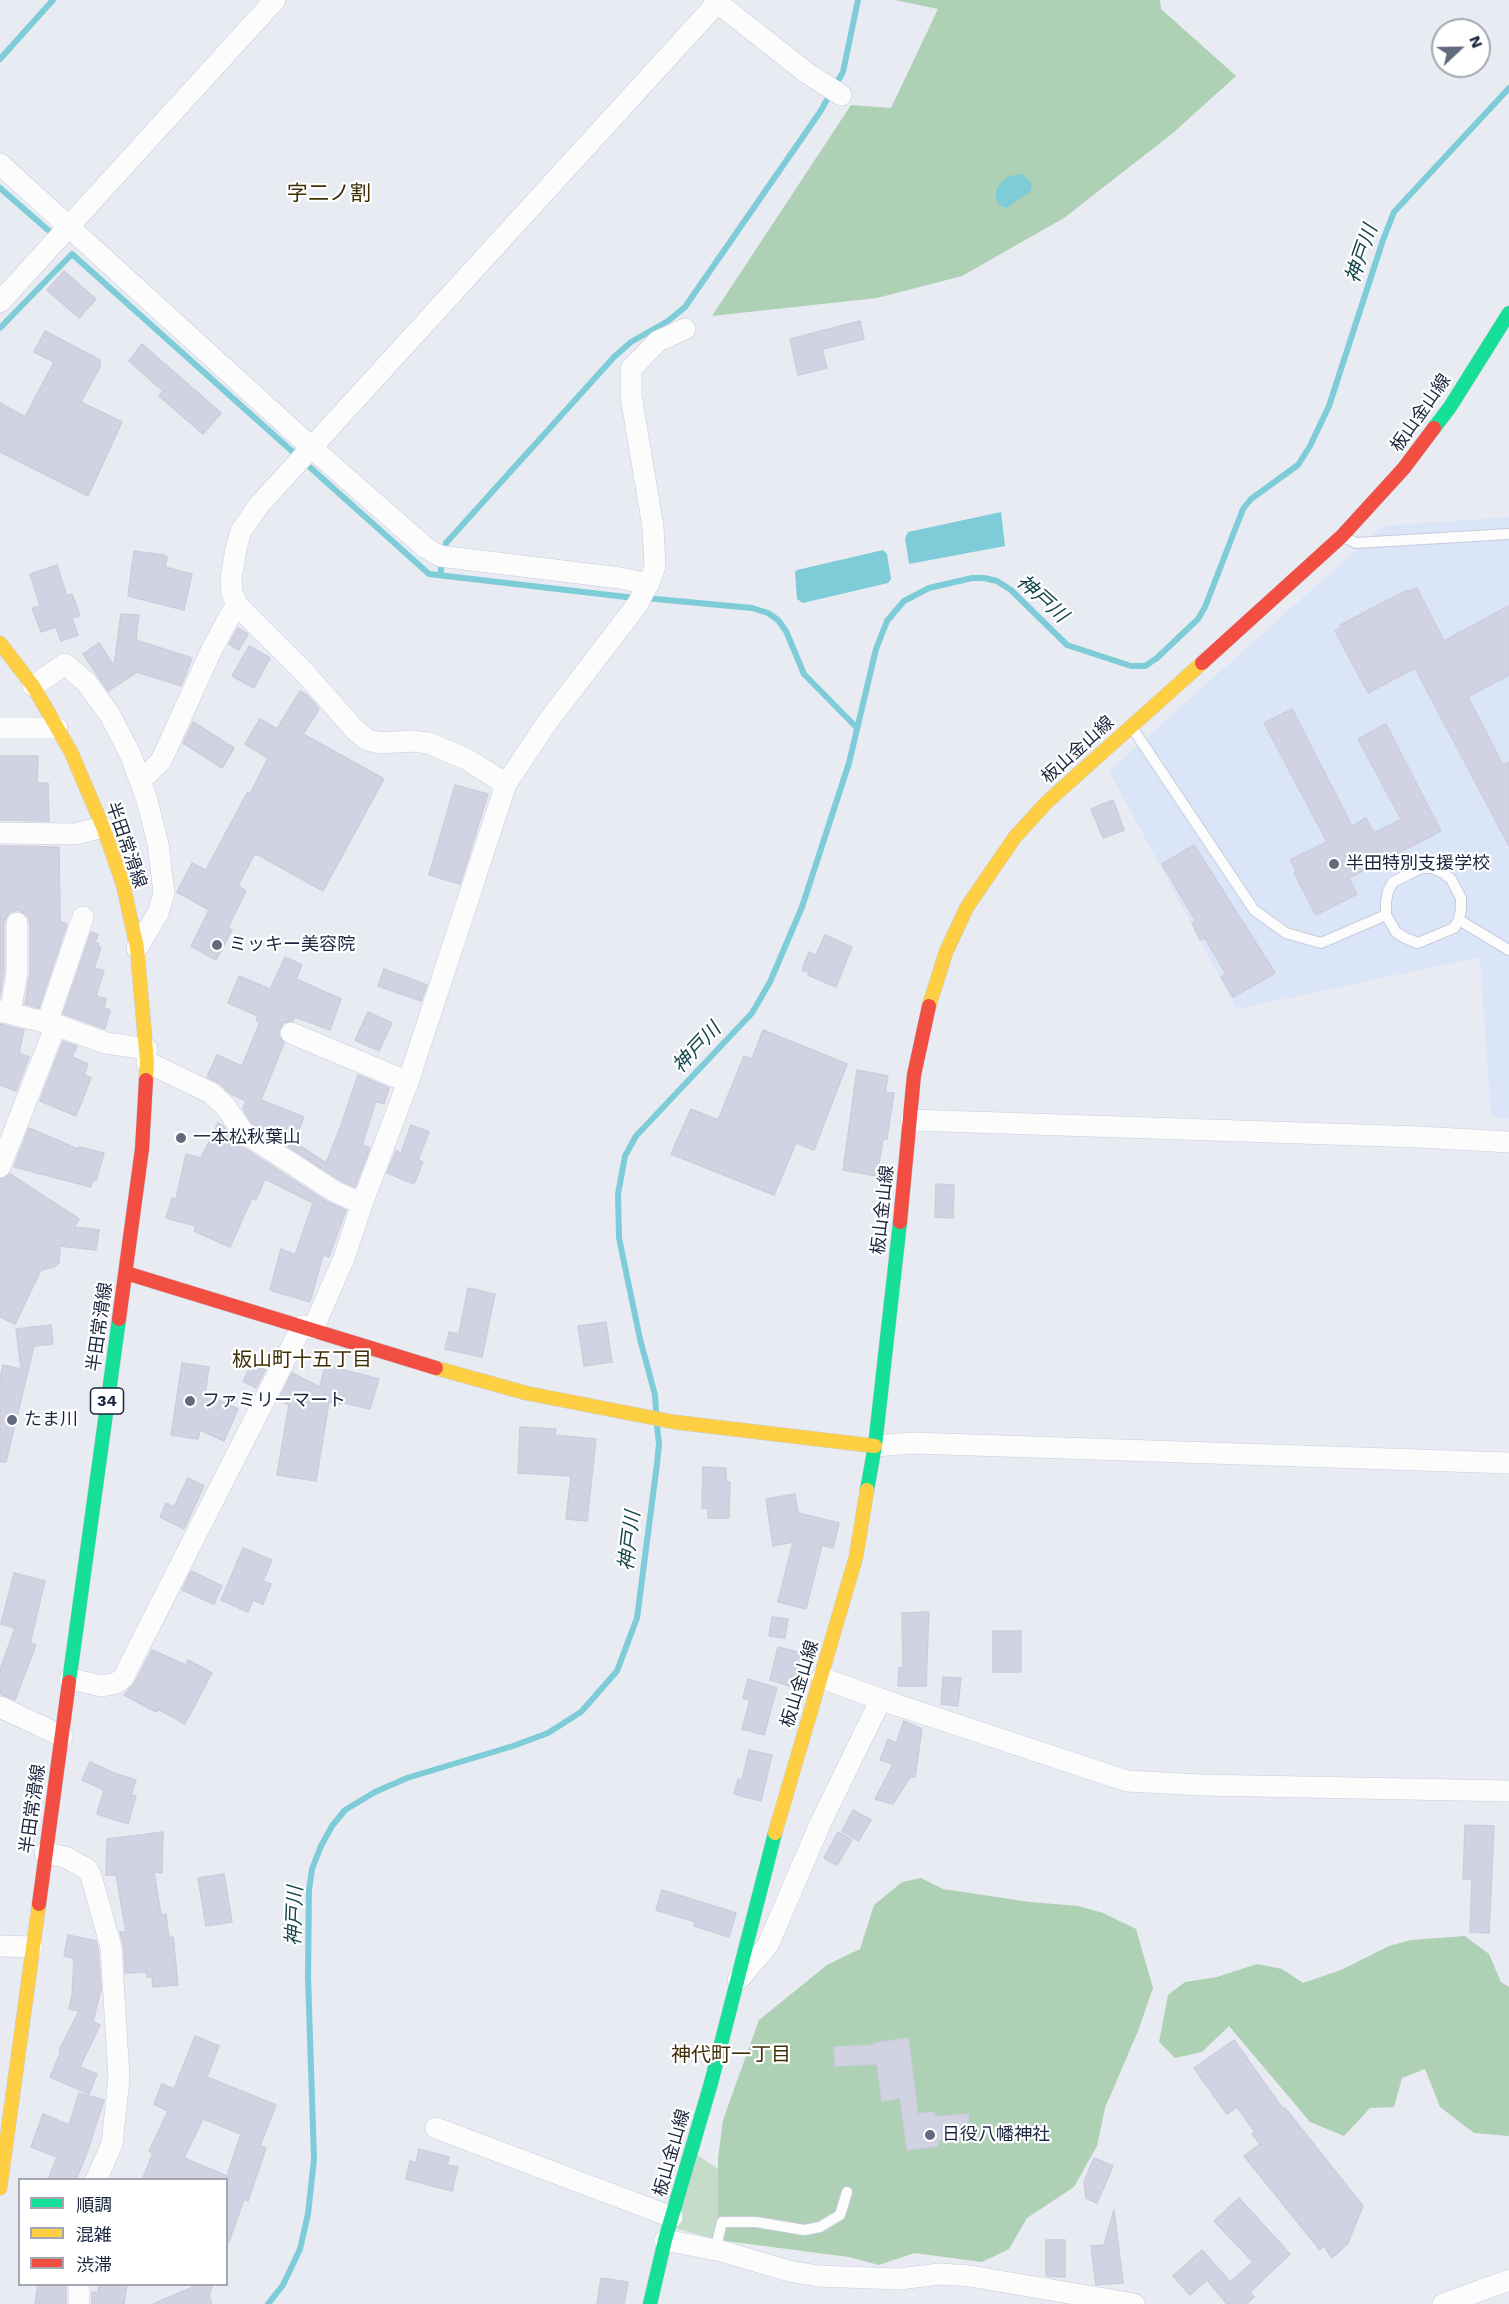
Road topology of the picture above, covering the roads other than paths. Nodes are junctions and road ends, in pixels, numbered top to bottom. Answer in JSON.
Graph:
{"nodes":[{"id":1,"x":275,"y":0,"type":"edge"},
{"id":2,"x":716,"y":1,"type":"edge"},
{"id":3,"x":841,"y":95,"type":"dead end"},
{"id":4,"x":0,"y":164,"type":"edge"},
{"id":5,"x":70,"y":226,"type":"junction"},
{"id":6,"x":0,"y":302,"type":"edge"},
{"id":7,"x":1509,"y":313,"type":"edge"},
{"id":8,"x":685,"y":329,"type":"dead end"},
{"id":9,"x":305,"y":455,"type":"junction"},
{"id":10,"x":1509,"y":534,"type":"edge"},
{"id":11,"x":1342,"y":536,"type":"junction"},
{"id":12,"x":648,"y":584,"type":"junction"},
{"id":13,"x":238,"y":606,"type":"junction"},
{"id":14,"x":0,"y":643,"type":"edge"},
{"id":15,"x":33,"y":686,"type":"junction"},
{"id":16,"x":1131,"y":726,"type":"junction"},
{"id":17,"x":0,"y":728,"type":"edge"},
{"id":18,"x":57,"y":728,"type":"junction"},
{"id":19,"x":140,"y":781,"type":"junction"},
{"id":20,"x":506,"y":784,"type":"junction"},
{"id":21,"x":103,"y":826,"type":"junction"},
{"id":22,"x":0,"y":833,"type":"edge"},
{"id":23,"x":1386,"y":915,"type":"junction"},
{"id":24,"x":83,"y":917,"type":"dead end"},
{"id":25,"x":1459,"y":920,"type":"junction"},
{"id":26,"x":17,"y":923,"type":"dead end"},
{"id":27,"x":137,"y":948,"type":"junction"},
{"id":28,"x":1509,"y":950,"type":"edge"},
{"id":29,"x":5,"y":1012,"type":"edge"},
{"id":30,"x":52,"y":1024,"type":"junction"},
{"id":31,"x":291,"y":1033,"type":"dead end"},
{"id":32,"x":147,"y":1055,"type":"junction"},
{"id":33,"x":408,"y":1082,"type":"junction"},
{"id":34,"x":911,"y":1120,"type":"junction"},
{"id":35,"x":1509,"y":1142,"type":"edge"},
{"id":36,"x":0,"y":1167,"type":"edge"},
{"id":37,"x":362,"y":1204,"type":"junction"},
{"id":38,"x":126,"y":1273,"type":"junction"},
{"id":39,"x":307,"y":1327,"type":"junction"},
{"id":40,"x":875,"y":1446,"type":"junction"},
{"id":41,"x":1509,"y":1463,"type":"edge"},
{"id":42,"x":822,"y":1678,"type":"junction"},
{"id":43,"x":70,"y":1679,"type":"junction"},
{"id":44,"x":881,"y":1699,"type":"junction"},
{"id":45,"x":0,"y":1707,"type":"edge"},
{"id":46,"x":62,"y":1736,"type":"junction"},
{"id":47,"x":1509,"y":1791,"type":"edge"},
{"id":48,"x":45,"y":1853,"type":"junction"},
{"id":49,"x":0,"y":1946,"type":"edge"},
{"id":50,"x":32,"y":1947,"type":"junction"},
{"id":51,"x":738,"y":1981,"type":"junction"},
{"id":52,"x":436,"y":2128,"type":"dead end"},
{"id":53,"x":97,"y":2178,"type":"edge"},
{"id":54,"x":0,"y":2188,"type":"edge"},
{"id":55,"x":847,"y":2192,"type":"dead end"},
{"id":56,"x":672,"y":2217,"type":"junction"},
{"id":57,"x":665,"y":2240,"type":"junction"},
{"id":58,"x":715,"y":2250,"type":"junction"},
{"id":59,"x":1509,"y":2280,"type":"edge"},
{"id":60,"x":79,"y":2286,"type":"edge"},
{"id":61,"x":79,"y":2304,"type":"edge"},
{"id":62,"x":650,"y":2304,"type":"edge"},
{"id":63,"x":1131,"y":2304,"type":"edge"},
{"id":64,"x":1443,"y":2304,"type":"edge"}],
"edges":[{"from":1,"to":5,"type":"street"},
{"from":2,"to":3,"type":"street"},
{"from":2,"to":9,"type":"street"},
{"from":4,"to":5,"type":"street"},
{"from":5,"to":6,"type":"street"},
{"from":5,"to":9,"type":"street"},
{"from":7,"to":11,"type":"main road","name":"板山金山線"},
{"from":8,"to":12,"type":"street"},
{"from":9,"to":12,"type":"street"},
{"from":9,"to":13,"type":"street"},
{"from":10,"to":11,"type":"lane"},
{"from":11,"to":16,"type":"main road","name":"板山金山線"},
{"from":12,"to":20,"type":"street"},
{"from":13,"to":19,"type":"street"},
{"from":13,"to":20,"type":"street"},
{"from":14,"to":15,"type":"main road","name":"半田常滑線","number":"34"},
{"from":15,"to":18,"type":"main road","name":"半田常滑線","number":"34"},
{"from":15,"to":19,"type":"street"},
{"from":16,"to":23,"type":"lane"},
{"from":16,"to":34,"type":"main road","name":"板山金山線"},
{"from":17,"to":18,"type":"street"},
{"from":18,"to":21,"type":"main road","name":"半田常滑線","number":"34"},
{"from":19,"to":27,"type":"street"},
{"from":20,"to":33,"type":"street"},
{"from":21,"to":22,"type":"street"},
{"from":21,"to":27,"type":"main road","name":"半田常滑線","number":"34"},
{"from":23,"to":25,"type":"lane"},
{"from":23,"to":25,"type":"lane"},
{"from":24,"to":30,"type":"street"},
{"from":25,"to":28,"type":"lane"},
{"from":26,"to":29,"type":"street"},
{"from":27,"to":32,"type":"main road","name":"半田常滑線","number":"34"},
{"from":29,"to":30,"type":"street"},
{"from":30,"to":32,"type":"street"},
{"from":30,"to":36,"type":"street"},
{"from":31,"to":33,"type":"street"},
{"from":32,"to":37,"type":"street"},
{"from":32,"to":38,"type":"main road","name":"半田常滑線","number":"34"},
{"from":33,"to":37,"type":"street"},
{"from":34,"to":35,"type":"street"},
{"from":34,"to":40,"type":"main road","name":"板山金山線"},
{"from":37,"to":39,"type":"street"},
{"from":38,"to":39,"type":"main road"},
{"from":38,"to":43,"type":"main road","name":"半田常滑線","number":"34"},
{"from":39,"to":40,"type":"main road"},
{"from":39,"to":43,"type":"street"},
{"from":40,"to":41,"type":"street"},
{"from":40,"to":42,"type":"main road","name":"板山金山線"},
{"from":42,"to":44,"type":"street"},
{"from":42,"to":51,"type":"main road","name":"板山金山線"},
{"from":43,"to":46,"type":"main road","name":"半田常滑線","number":"34"},
{"from":44,"to":47,"type":"street"},
{"from":44,"to":51,"type":"street"},
{"from":45,"to":46,"type":"street"},
{"from":46,"to":48,"type":"main road","name":"半田常滑線","number":"34"},
{"from":48,"to":50,"type":"main road","name":"半田常滑線","number":"34"},
{"from":48,"to":53,"type":"street"},
{"from":49,"to":50,"type":"street"},
{"from":50,"to":54,"type":"main road","name":"半田常滑線","number":"34"},
{"from":51,"to":56,"type":"main road","name":"板山金山線"},
{"from":52,"to":56,"type":"street"},
{"from":55,"to":58,"type":"lane"},
{"from":56,"to":57,"type":"main road","name":"板山金山線"},
{"from":57,"to":58,"type":"street"},
{"from":57,"to":62,"type":"main road","name":"板山金山線"},
{"from":58,"to":63,"type":"street"},
{"from":59,"to":64,"type":"street"},
{"from":60,"to":61,"type":"street"}]}
